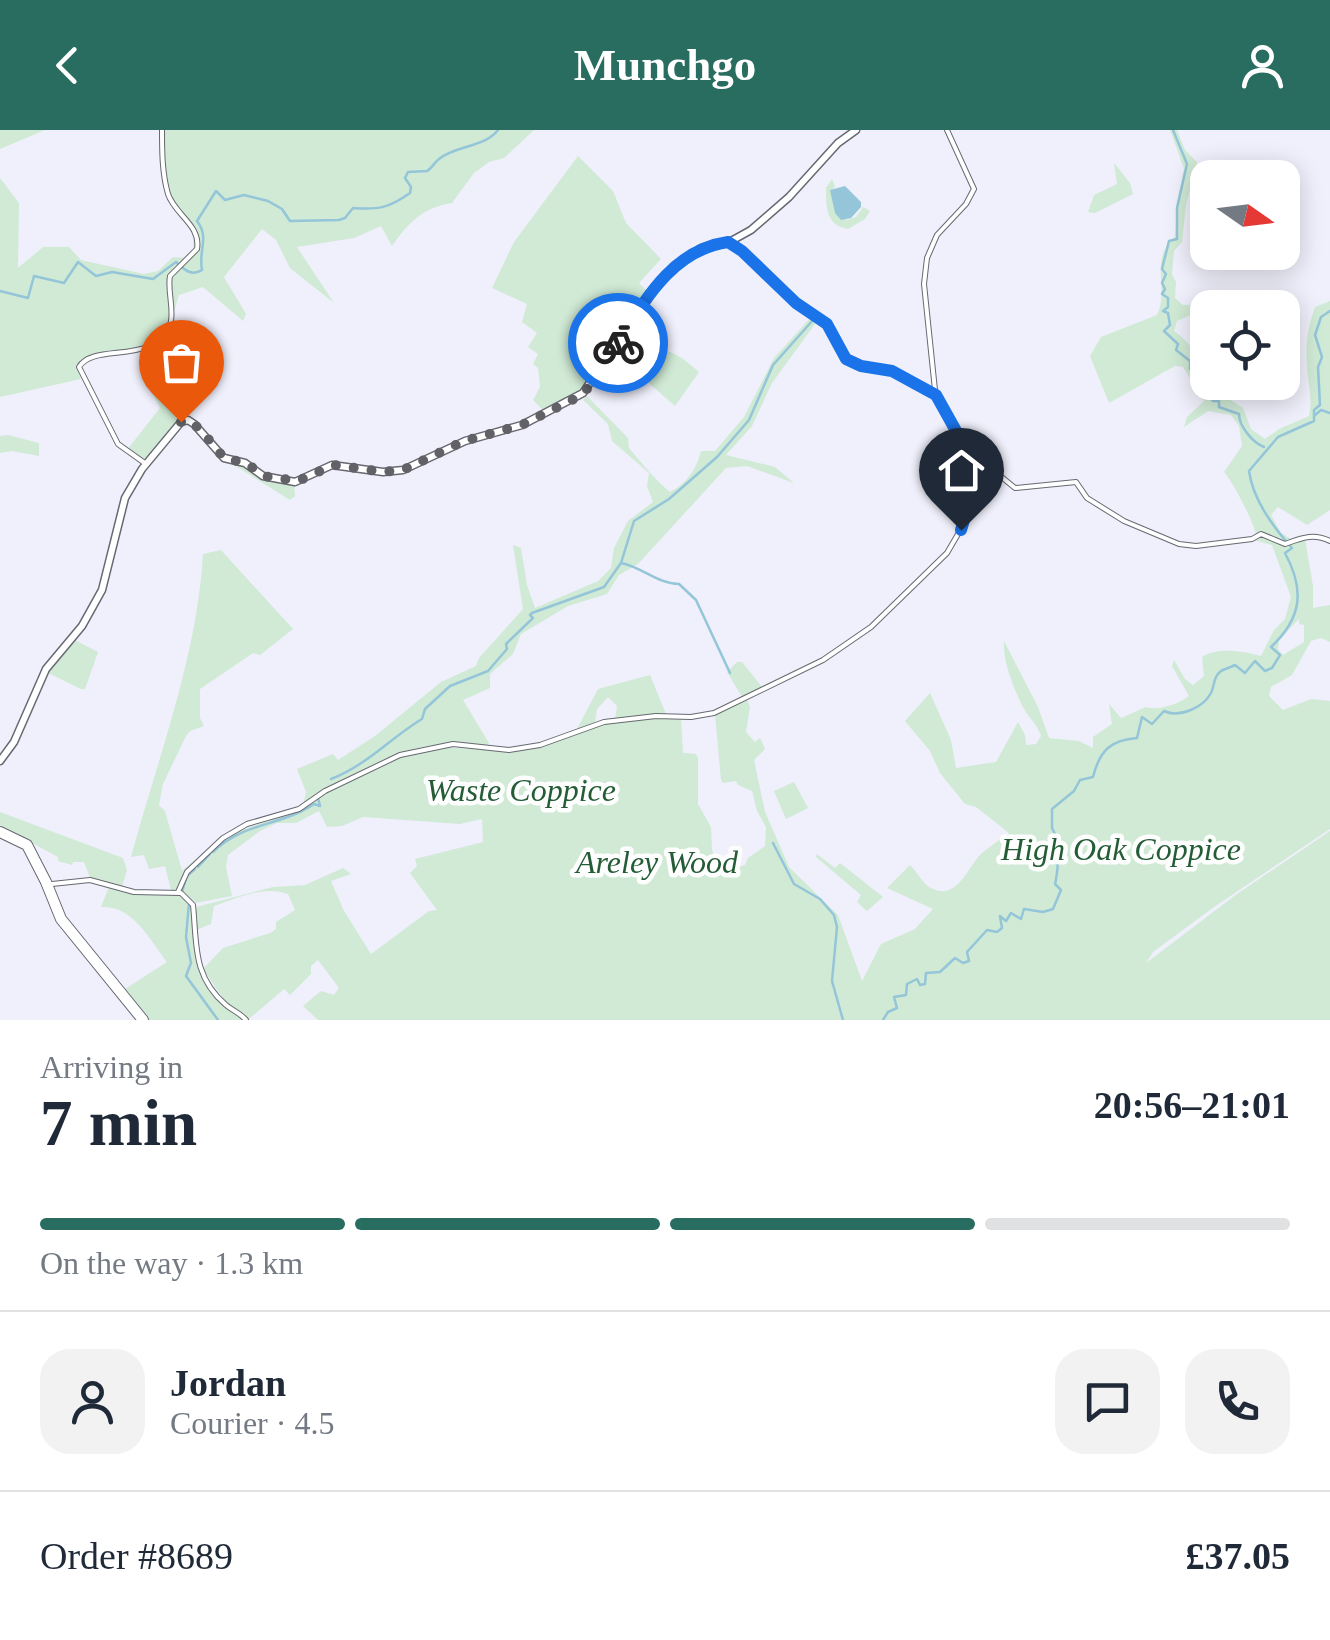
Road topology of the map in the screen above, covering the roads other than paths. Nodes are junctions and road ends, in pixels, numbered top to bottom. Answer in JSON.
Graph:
{"nodes":[{"id":1,"x":162,"y":130,"type":"edge"},
{"id":2,"x":856,"y":130,"type":"edge"},
{"id":3,"x":948,"y":130,"type":"edge"},
{"id":4,"x":728,"y":242,"type":"junction"},
{"id":5,"x":936,"y":395,"type":"junction"},
{"id":6,"x":146,"y":464,"type":"junction"},
{"id":7,"x":986,"y":466,"type":"junction"},
{"id":8,"x":1330,"y":541,"type":"edge"},
{"id":9,"x":0,"y":760,"type":"edge"},
{"id":10,"x":0,"y":832,"type":"edge"},
{"id":11,"x":47,"y":885,"type":"junction"},
{"id":12,"x":178,"y":892,"type":"junction"},
{"id":13,"x":143,"y":1020,"type":"edge"},
{"id":14,"x":246,"y":1020,"type":"edge"}],
"edges":[{"from":1,"to":6,"type":"street"},
{"from":2,"to":4,"type":"street"},
{"from":3,"to":5,"type":"street"},
{"from":4,"to":5,"type":"street"},
{"from":4,"to":6,"type":"street"},
{"from":5,"to":7,"type":"street"},
{"from":6,"to":9,"type":"street"},
{"from":7,"to":8,"type":"street"},
{"from":7,"to":12,"type":"street"},
{"from":10,"to":11,"type":"main road"},
{"from":11,"to":12,"type":"street"},
{"from":11,"to":13,"type":"main road"},
{"from":12,"to":14,"type":"street"}]}
